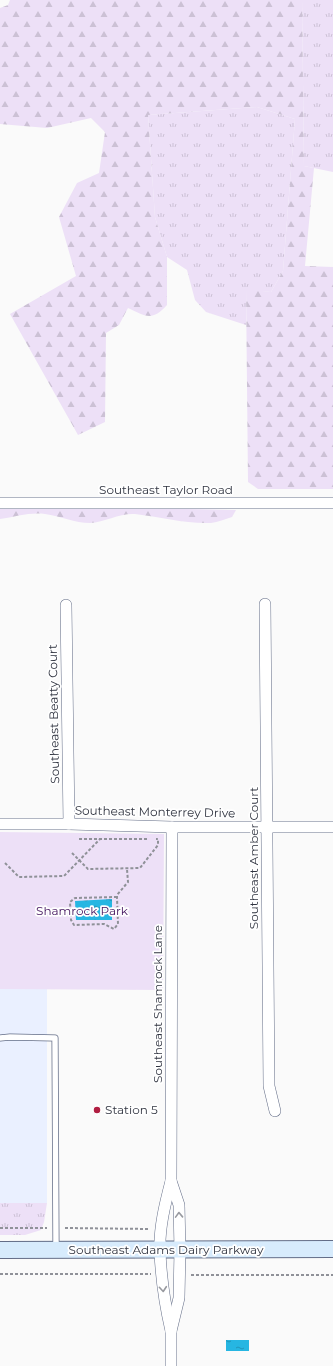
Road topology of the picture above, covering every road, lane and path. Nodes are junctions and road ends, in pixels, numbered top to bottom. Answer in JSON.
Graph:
{"nodes":[{"id":1,"x":0,"y":503,"type":"edge"},
{"id":2,"x":333,"y":503,"type":"edge"},
{"id":3,"x":66,"y":604,"type":"dead end"},
{"id":4,"x":266,"y":604,"type":"dead end"},
{"id":5,"x":0,"y":824,"type":"edge"},
{"id":6,"x":69,"y":824,"type":"junction"},
{"id":7,"x":172,"y":827,"type":"junction"},
{"id":8,"x":267,"y":827,"type":"junction"},
{"id":9,"x":333,"y":827,"type":"edge"},
{"id":10,"x":79,"y":839,"type":"dead end"},
{"id":11,"x":100,"y":839,"type":"junction"},
{"id":12,"x":72,"y":853,"type":"dead end"},
{"id":13,"x":79,"y":860,"type":"junction"},
{"id":14,"x":5,"y":863,"type":"dead end"},
{"id":15,"x":127,"y":869,"type":"junction"},
{"id":16,"x":117,"y":897,"type":"junction"},
{"id":17,"x":0,"y":1038,"type":"edge"},
{"id":18,"x":275,"y":1111,"type":"dead end"},
{"id":19,"x":171,"y":1181,"type":"junction"},
{"id":20,"x":0,"y":1228,"type":"edge"},
{"id":21,"x":56,"y":1228,"type":"junction"},
{"id":22,"x":152,"y":1229,"type":"dead end"},
{"id":23,"x":333,"y":1249,"type":"edge"},
{"id":24,"x":0,"y":1250,"type":"edge"},
{"id":25,"x":56,"y":1250,"type":"junction"},
{"id":26,"x":160,"y":1250,"type":"junction"},
{"id":27,"x":180,"y":1250,"type":"junction"},
{"id":28,"x":0,"y":1274,"type":"edge"},
{"id":29,"x":154,"y":1274,"type":"dead end"},
{"id":30,"x":189,"y":1275,"type":"dead end"},
{"id":31,"x":333,"y":1275,"type":"edge"},
{"id":32,"x":171,"y":1331,"type":"junction"},
{"id":33,"x":171,"y":1366,"type":"edge"}],
"edges":[{"from":1,"to":2,"type":"street","name":"Southeast Taylor Road"},
{"from":3,"to":6,"type":"street","name":"Southeast Beatty Court"},
{"from":4,"to":8,"type":"street","name":"Southeast Amber Court"},
{"from":5,"to":6,"type":"street","name":"Southeast Monterrey Drive"},
{"from":6,"to":7,"type":"street","name":"Southeast Monterrey Drive"},
{"from":7,"to":8,"type":"street","name":"Southeast Monterrey Drive"},
{"from":7,"to":19,"type":"street","name":"Southeast Shamrock Lane"},
{"from":8,"to":9,"type":"street","name":"Southeast Monterrey Drive"},
{"from":8,"to":18,"type":"street","name":"Southeast Amber Court"},
{"from":10,"to":11,"type":"path"},
{"from":11,"to":13,"type":"path"},
{"from":11,"to":15,"type":"path"},
{"from":12,"to":13,"type":"path"},
{"from":13,"to":14,"type":"path"},
{"from":13,"to":15,"type":"path"},
{"from":15,"to":16,"type":"path"},
{"from":16,"to":16,"type":"path"},
{"from":17,"to":21,"type":"lane"},
{"from":19,"to":26,"type":"street","name":"Southeast Shamrock Lane"},
{"from":27,"to":19,"type":"street","name":"Southeast Shamrock Lane","one_way":true},
{"from":20,"to":21,"type":"path"},
{"from":21,"to":22,"type":"path"},
{"from":21,"to":25,"type":"lane"},
{"from":23,"to":27,"type":"main road","name":"Southeast Adams Dairy Parkway"},
{"from":24,"to":25,"type":"main road","name":"Southeast Adams Dairy Parkway"},
{"from":25,"to":26,"type":"main road","name":"Southeast Adams Dairy Parkway"},
{"from":26,"to":27,"type":"main road","name":"Southeast Adams Dairy Parkway"},
{"from":26,"to":32,"type":"street","name":"Southeast Shamrock Lane","one_way":true},
{"from":27,"to":32,"type":"street","name":"Southeast Shamrock Lane"},
{"from":28,"to":29,"type":"path"},
{"from":30,"to":31,"type":"path"},
{"from":32,"to":33,"type":"street","name":"Southeast Shamrock Lane"}]}
